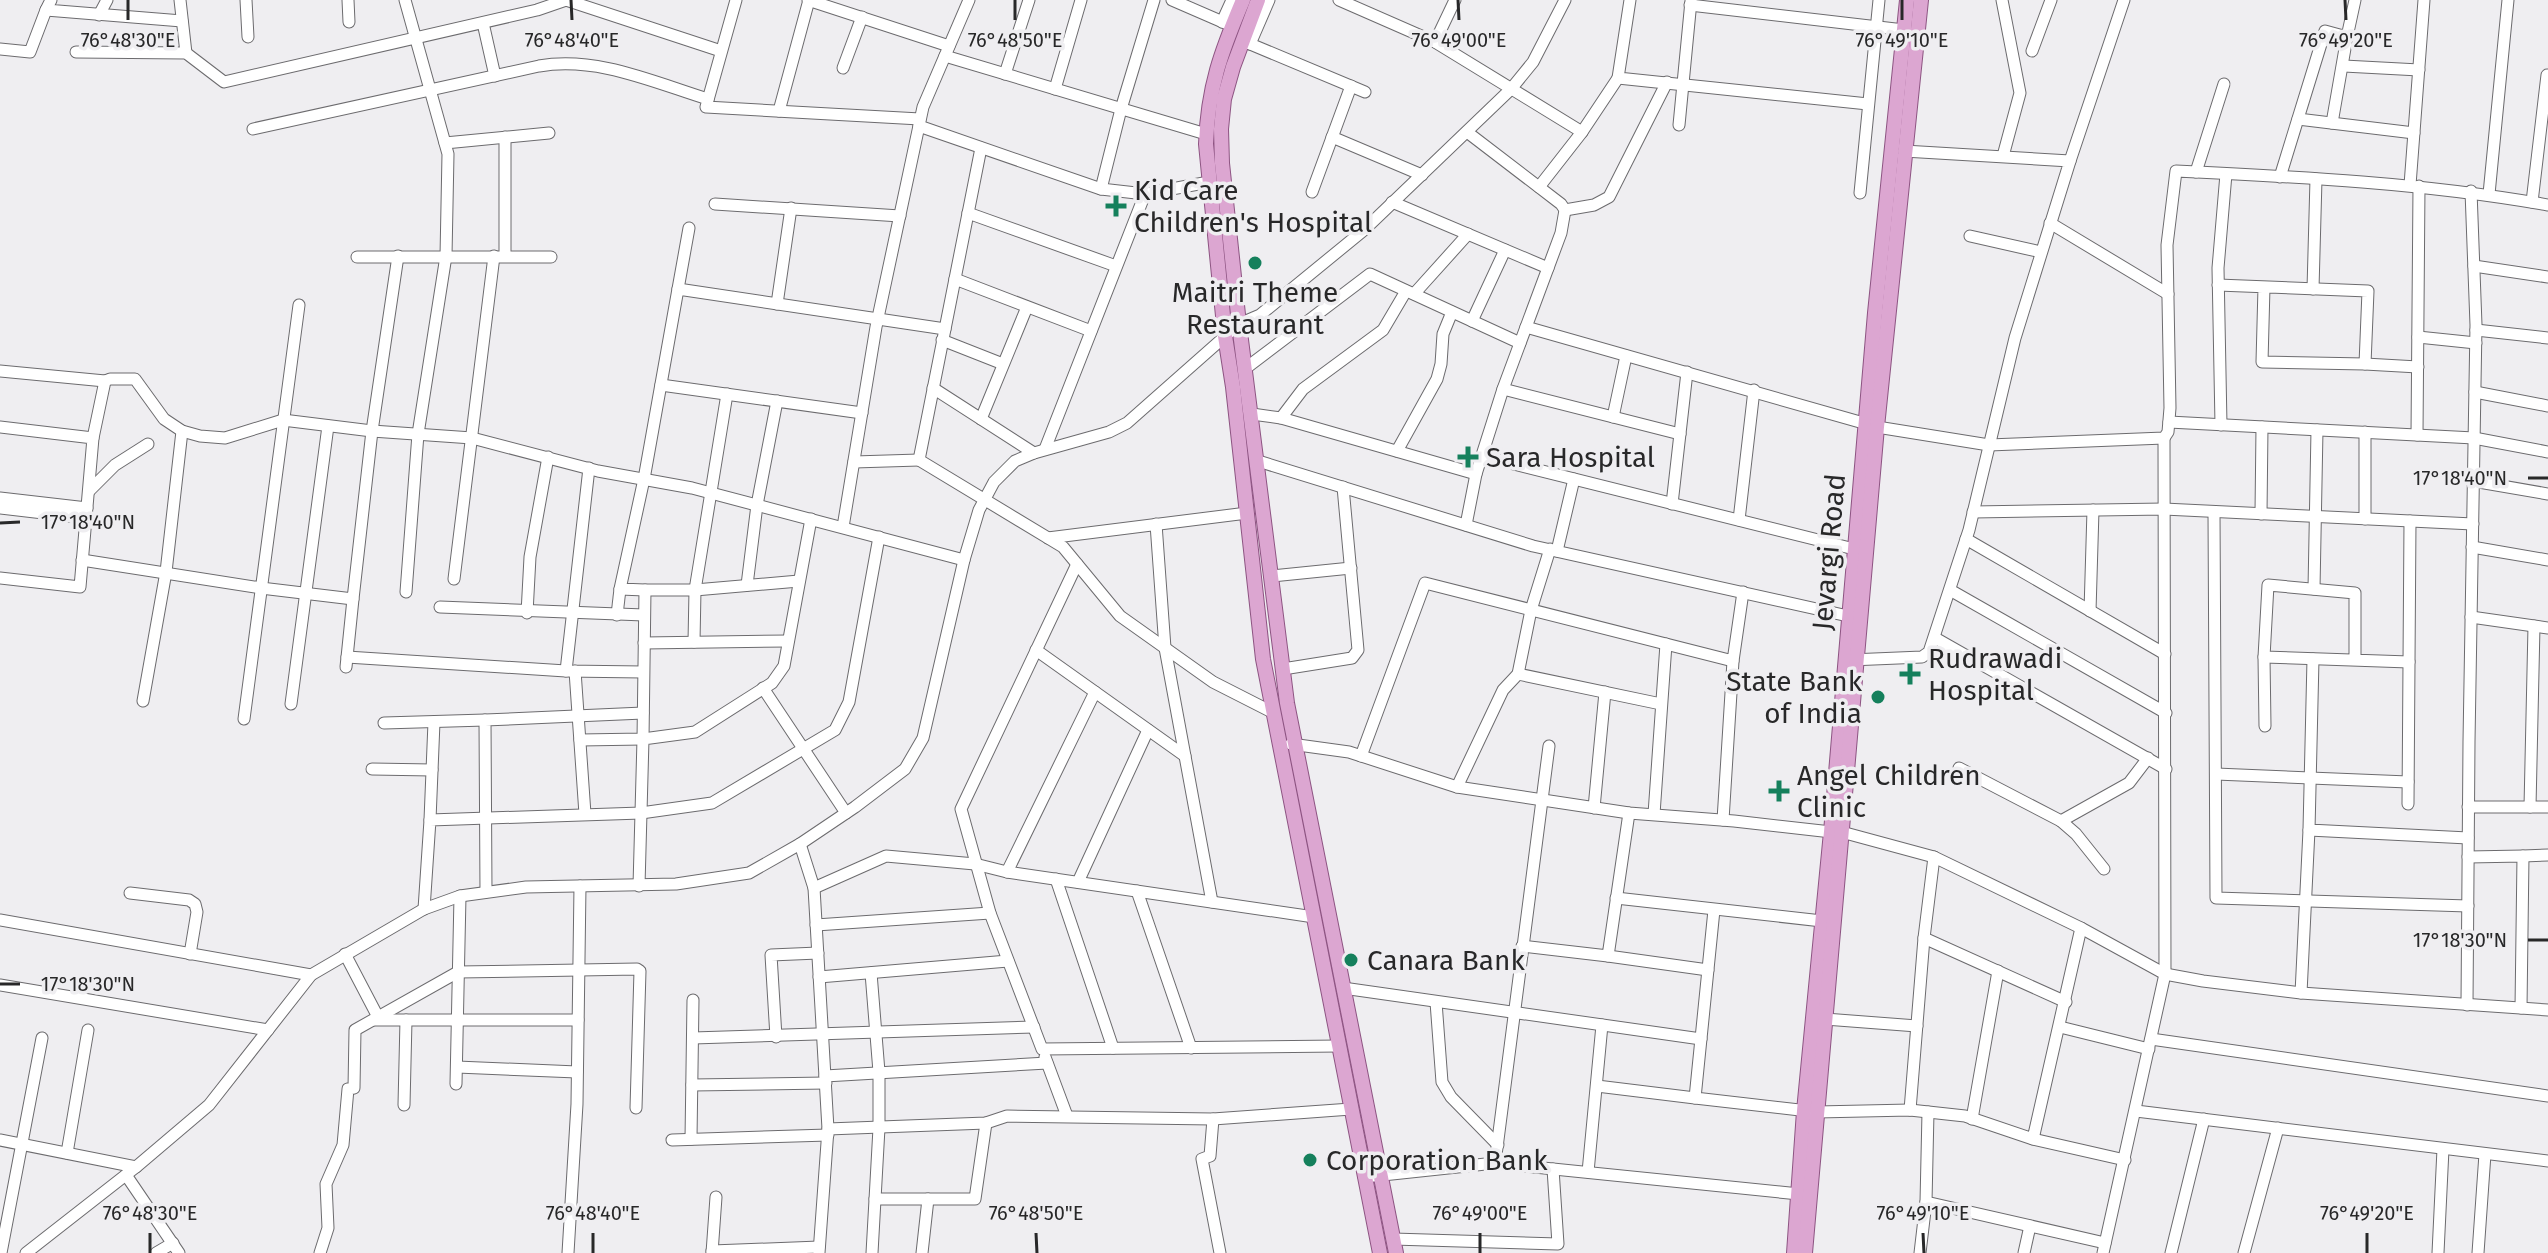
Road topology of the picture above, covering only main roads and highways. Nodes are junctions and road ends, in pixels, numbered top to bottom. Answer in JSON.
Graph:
{"nodes":[{"id":1,"x":1243,"y":0,"type":"edge"},
{"id":2,"x":1258,"y":0,"type":"edge"},
{"id":3,"x":1907,"y":0,"type":"edge"},
{"id":4,"x":1921,"y":0,"type":"edge"},
{"id":5,"x":1872,"y":426,"type":"junction"},
{"id":6,"x":1852,"y":660,"type":"junction"},
{"id":7,"x":1837,"y":833,"type":"junction"},
{"id":8,"x":1810,"y":1112,"type":"junction"},
{"id":9,"x":1372,"y":1175,"type":"junction"},
{"id":10,"x":1394,"y":1246,"type":"edge"},
{"id":11,"x":1380,"y":1253,"type":"edge"},
{"id":12,"x":1794,"y":1253,"type":"edge"},
{"id":13,"x":1805,"y":1253,"type":"edge"}],
"edges":[{"from":1,"to":9,"type":"main road"},
{"from":2,"to":9,"type":"main road"},
{"from":3,"to":5,"type":"main road","name":"Jevargi Road"},
{"from":4,"to":5,"type":"main road"},
{"from":5,"to":6,"type":"main road"},
{"from":5,"to":6,"type":"main road","name":"Jevargi Road"},
{"from":6,"to":7,"type":"main road","name":"Jevargi Road"},
{"from":7,"to":8,"type":"main road"},
{"from":7,"to":8,"type":"main road","name":"Jevargi Road"},
{"from":8,"to":12,"type":"main road","name":"Jevargi Road"},
{"from":8,"to":13,"type":"main road"},
{"from":9,"to":10,"type":"main road"},
{"from":9,"to":11,"type":"main road"}]}
